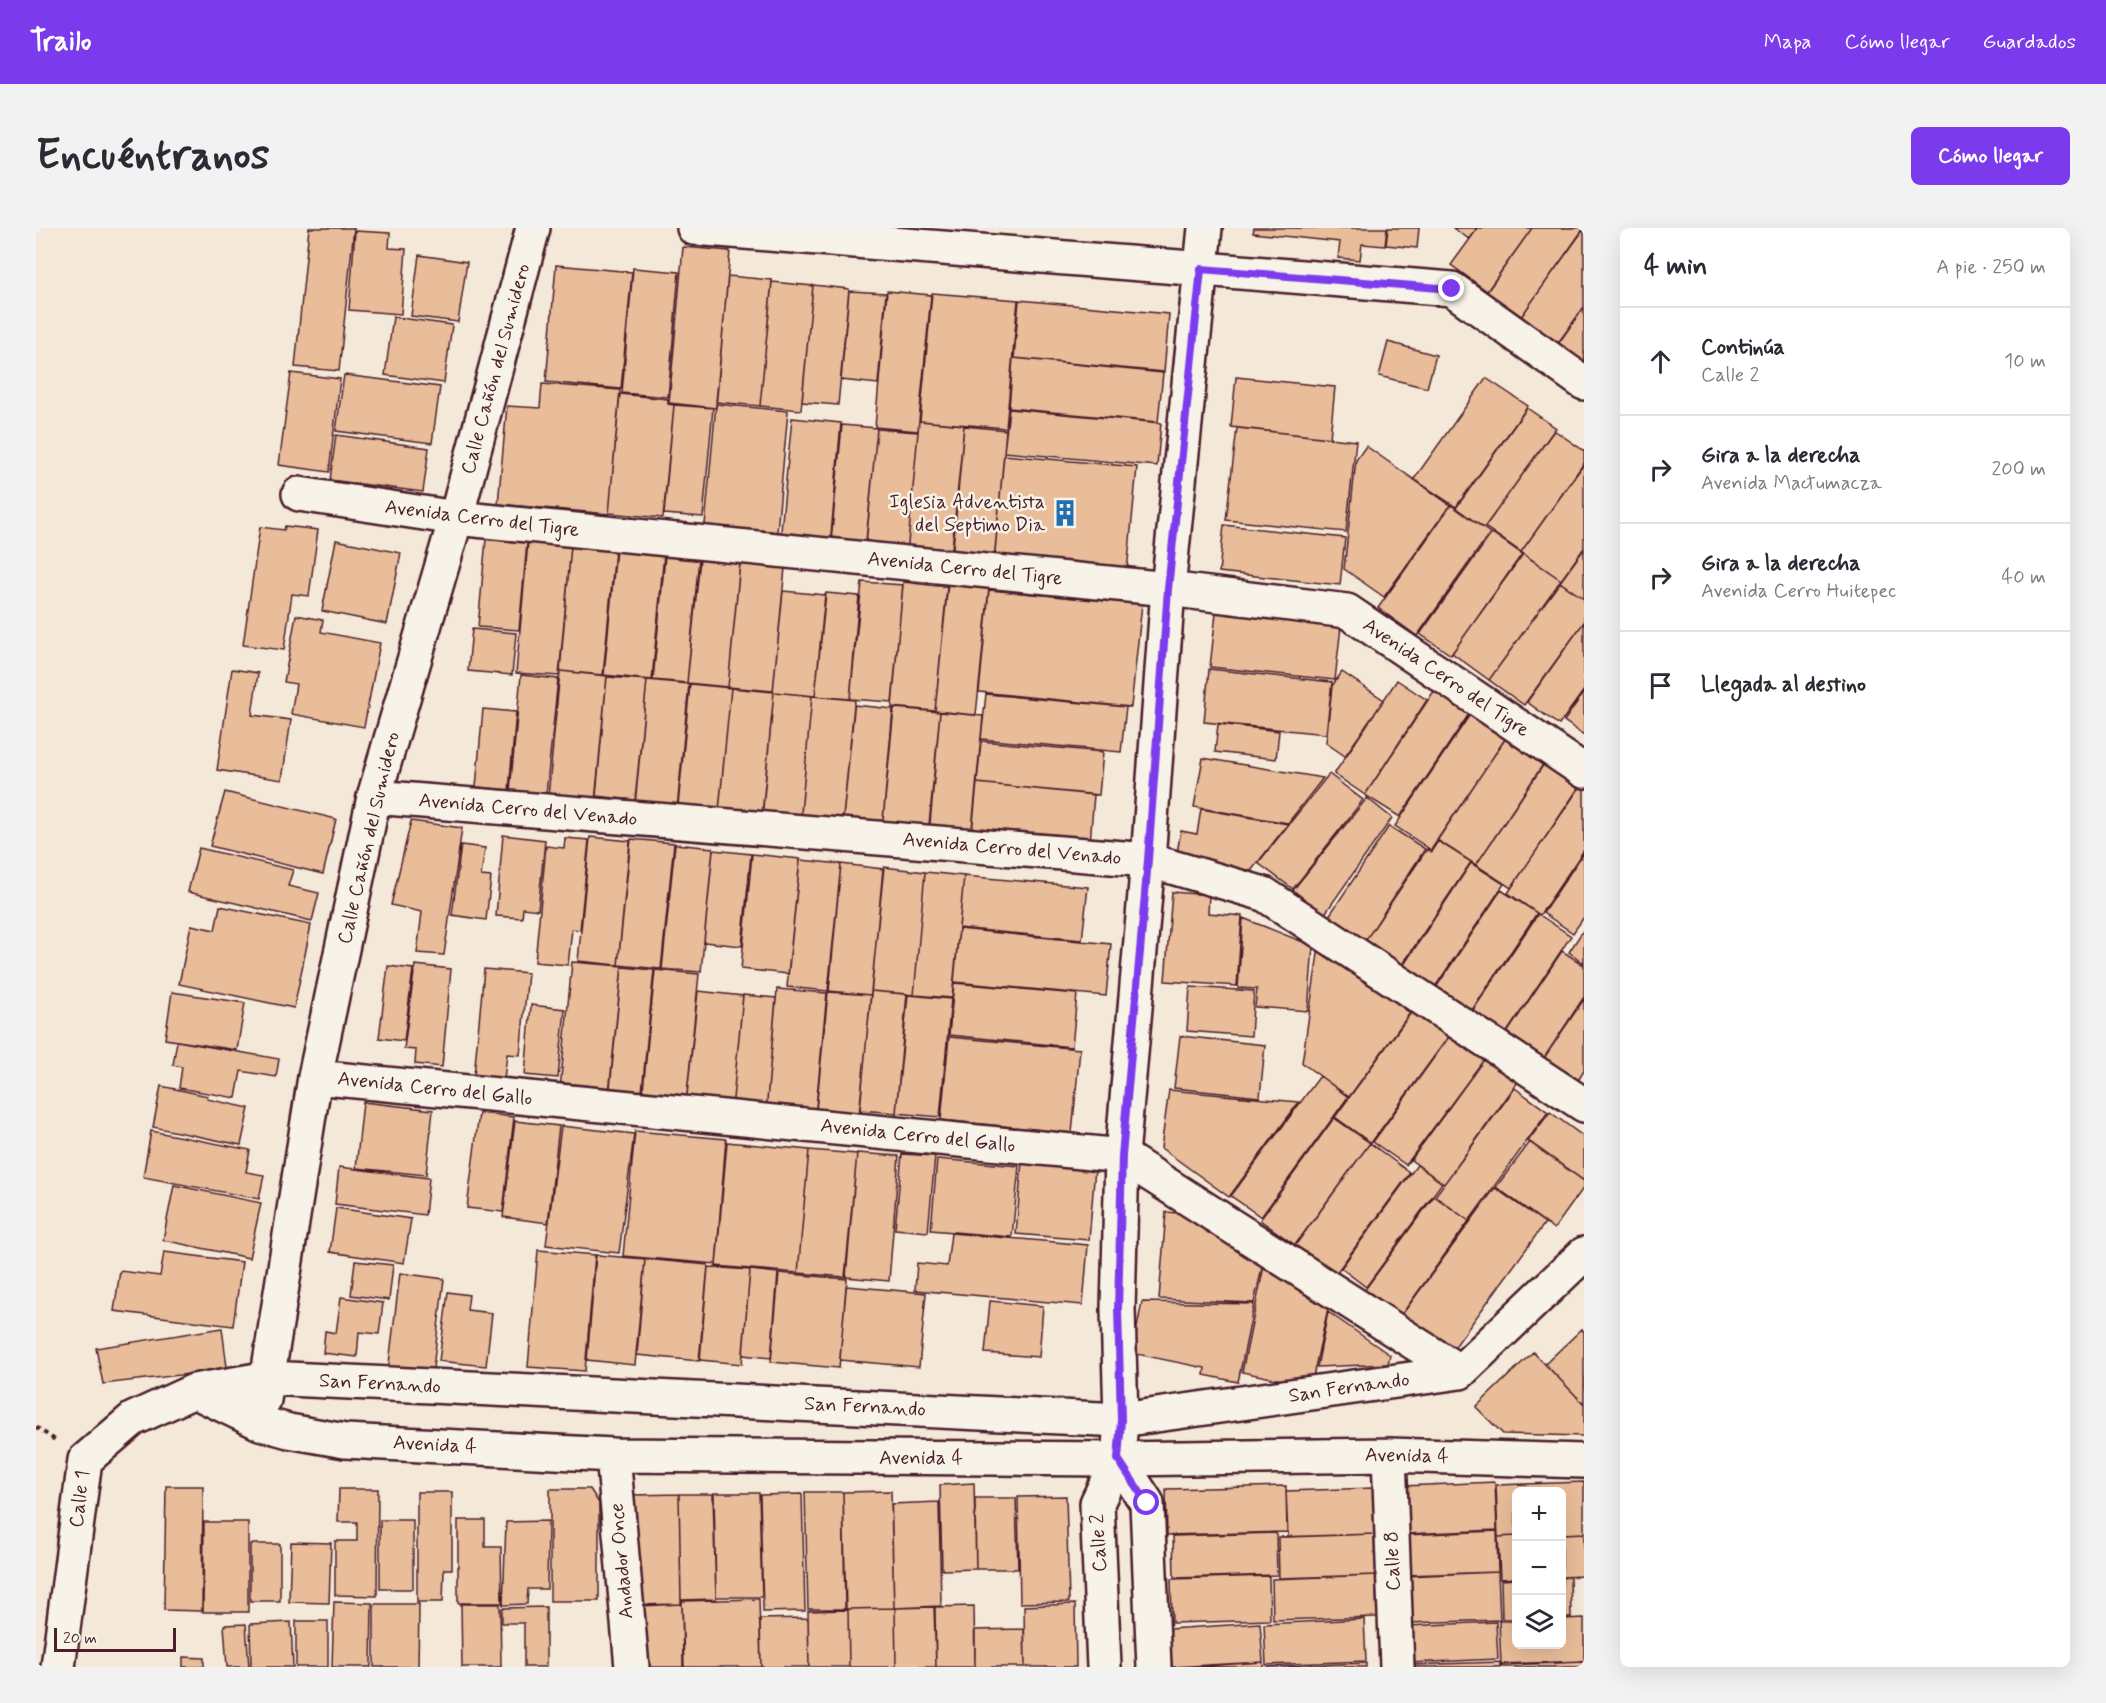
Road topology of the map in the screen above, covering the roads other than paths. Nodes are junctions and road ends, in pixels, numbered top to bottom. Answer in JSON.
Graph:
{"nodes":[{"id":1,"x":533,"y":228,"type":"edge"},
{"id":2,"x":694,"y":228,"type":"edge"},
{"id":3,"x":1205,"y":228,"type":"edge"},
{"id":4,"x":1201,"y":269,"type":"junction"},
{"id":5,"x":1584,"y":382,"type":"edge"},
{"id":6,"x":299,"y":494,"type":"dead end"},
{"id":7,"x":456,"y":518,"type":"junction"},
{"id":8,"x":1168,"y":589,"type":"junction"},
{"id":9,"x":1584,"y":771,"type":"edge"},
{"id":10,"x":374,"y":797,"type":"junction"},
{"id":11,"x":1148,"y":860,"type":"junction"},
{"id":12,"x":315,"y":1077,"type":"junction"},
{"id":13,"x":1584,"y":1105,"type":"edge"},
{"id":14,"x":1122,"y":1156,"type":"junction"},
{"id":15,"x":1584,"y":1254,"type":"edge"},
{"id":16,"x":1460,"y":1372,"type":"junction"},
{"id":17,"x":268,"y":1378,"type":"junction"},
{"id":18,"x":194,"y":1391,"type":"junction"},
{"id":19,"x":1121,"y":1420,"type":"junction"},
{"id":20,"x":260,"y":1423,"type":"junction"},
{"id":21,"x":613,"y":1455,"type":"junction"},
{"id":22,"x":1389,"y":1455,"type":"junction"},
{"id":23,"x":1118,"y":1459,"type":"junction"},
{"id":24,"x":1584,"y":1461,"type":"edge"},
{"id":25,"x":58,"y":1667,"type":"edge"},
{"id":26,"x":632,"y":1667,"type":"edge"},
{"id":27,"x":1104,"y":1667,"type":"edge"},
{"id":28,"x":1154,"y":1667,"type":"edge"},
{"id":29,"x":1397,"y":1667,"type":"edge"}],
"edges":[{"from":1,"to":7,"type":"street","name":"Calle Cañón del Sumidero"},
{"from":2,"to":4,"type":"street"},
{"from":3,"to":4,"type":"street"},
{"from":4,"to":5,"type":"street"},
{"from":4,"to":8,"type":"street"},
{"from":6,"to":7,"type":"street","name":"Avenida Cerro del Tigre"},
{"from":7,"to":8,"type":"street","name":"Avenida Cerro del Tigre"},
{"from":7,"to":10,"type":"street","name":"Calle Cañón del Sumidero"},
{"from":8,"to":9,"type":"street","name":"Avenida Cerro del Tigre"},
{"from":8,"to":11,"type":"street"},
{"from":10,"to":11,"type":"street","name":"Avenida Cerro del Venado"},
{"from":10,"to":12,"type":"street","name":"Calle Cañón del Sumidero"},
{"from":11,"to":13,"type":"street","name":"Avenida Cerro del Venado"},
{"from":11,"to":14,"type":"street"},
{"from":12,"to":14,"type":"street","name":"Avenida Cerro del Gallo"},
{"from":12,"to":17,"type":"street","name":"Calle Cañón del Sumidero"},
{"from":14,"to":16,"type":"street","name":"Avenida Cerro del Gallo"},
{"from":14,"to":19,"type":"street"},
{"from":15,"to":16,"type":"street"},
{"from":16,"to":19,"type":"street","name":"San Fernando"},
{"from":17,"to":18,"type":"street","name":"Calle 1"},
{"from":17,"to":19,"type":"street","name":"San Fernando"},
{"from":17,"to":20,"type":"street","name":"Calle Cañón del Sumidero"},
{"from":18,"to":20,"type":"street"},
{"from":18,"to":25,"type":"street","name":"Calle 1"},
{"from":19,"to":23,"type":"street"},
{"from":20,"to":21,"type":"street","name":"Avenida 4"},
{"from":21,"to":23,"type":"street","name":"Avenida 4"},
{"from":21,"to":26,"type":"street","name":"Andador Once"},
{"from":22,"to":23,"type":"street","name":"Avenida 4"},
{"from":22,"to":24,"type":"street","name":"Avenida 4"},
{"from":22,"to":29,"type":"street","name":"Calle 8"},
{"from":23,"to":27,"type":"street","name":"Calle 2"},
{"from":23,"to":28,"type":"street"}]}
